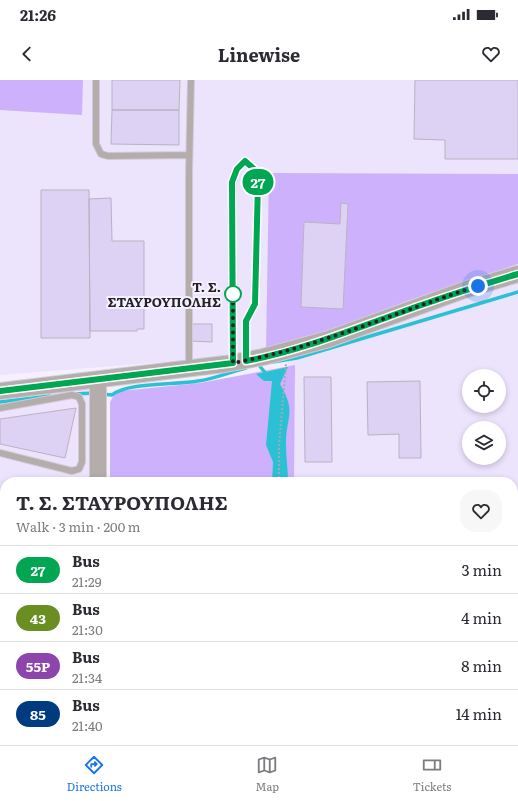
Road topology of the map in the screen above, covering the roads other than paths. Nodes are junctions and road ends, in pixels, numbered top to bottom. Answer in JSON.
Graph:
{"nodes":[{"id":1,"x":96,"y":80,"type":"edge"},
{"id":2,"x":191,"y":80,"type":"edge"},
{"id":3,"x":190,"y":155,"type":"junction"},
{"id":4,"x":518,"y":274,"type":"edge"},
{"id":5,"x":239,"y":362,"type":"junction"},
{"id":6,"x":189,"y":368,"type":"junction"},
{"id":7,"x":98,"y":380,"type":"junction"},
{"id":8,"x":0,"y":391,"type":"edge"},
{"id":9,"x":0,"y":408,"type":"edge"},
{"id":10,"x":90,"y":444,"type":"junction"},
{"id":11,"x":0,"y":454,"type":"edge"},
{"id":12,"x":97,"y":477,"type":"edge"}],
"edges":[{"from":1,"to":3,"type":"lane"},
{"from":2,"to":3,"type":"lane"},
{"from":3,"to":6,"type":"lane"},
{"from":4,"to":5,"type":"street"},
{"from":5,"to":5,"type":"lane"},
{"from":5,"to":6,"type":"street"},
{"from":6,"to":7,"type":"street"},
{"from":7,"to":8,"type":"street"},
{"from":7,"to":10,"type":"street"},
{"from":9,"to":10,"type":"lane"},
{"from":10,"to":11,"type":"lane"},
{"from":10,"to":12,"type":"street"}]}
